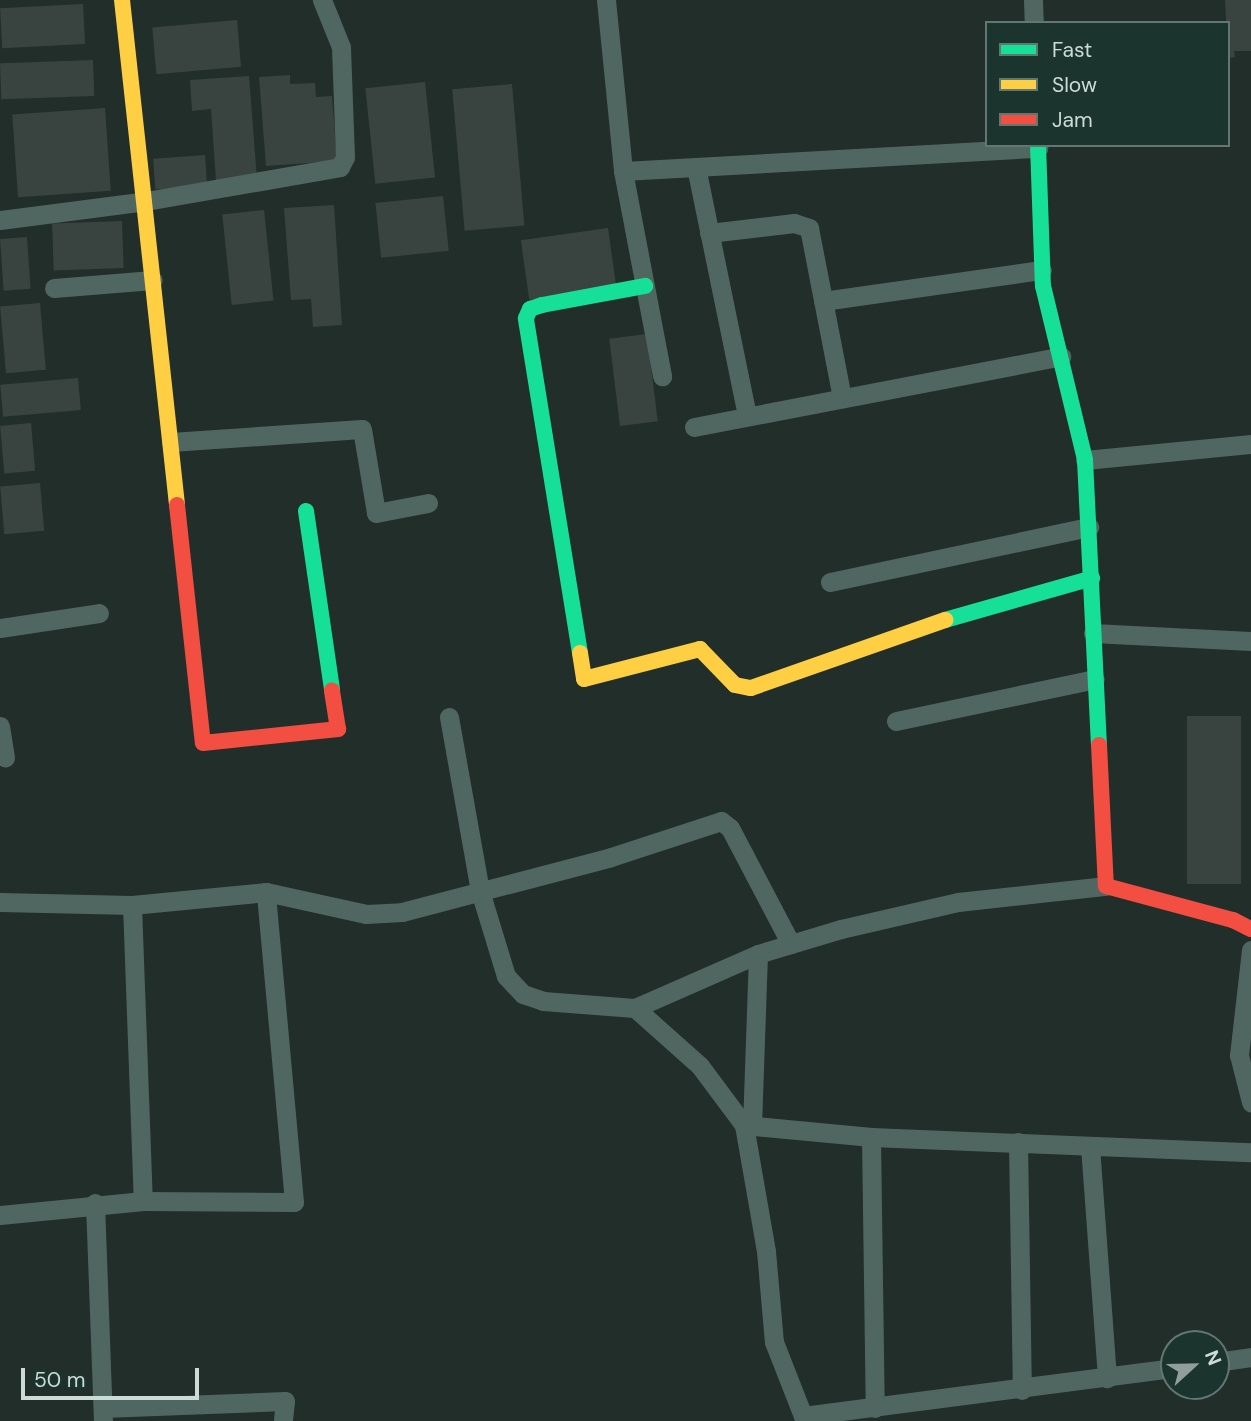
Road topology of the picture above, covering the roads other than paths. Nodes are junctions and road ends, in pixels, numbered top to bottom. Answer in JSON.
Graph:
{"nodes":[{"id":1,"x":122,"y":0,"type":"edge"},
{"id":2,"x":322,"y":0,"type":"edge"},
{"id":3,"x":606,"y":0,"type":"edge"},
{"id":4,"x":1033,"y":0,"type":"edge"},
{"id":5,"x":1034,"y":21,"type":"edge"},
{"id":6,"x":1038,"y":147,"type":"edge"},
{"id":7,"x":696,"y":167,"type":"junction"},
{"id":8,"x":623,"y":171,"type":"junction"},
{"id":9,"x":146,"y":201,"type":"junction"},
{"id":10,"x":0,"y":220,"type":"edge"},
{"id":11,"x":709,"y":233,"type":"junction"},
{"id":12,"x":1042,"y":270,"type":"junction"},
{"id":13,"x":153,"y":280,"type":"junction"},
{"id":14,"x":645,"y":286,"type":"junction"},
{"id":15,"x":54,"y":288,"type":"dead end"},
{"id":16,"x":823,"y":301,"type":"junction"},
{"id":17,"x":1061,"y":356,"type":"junction"},
{"id":18,"x":662,"y":376,"type":"dead end"},
{"id":19,"x":842,"y":398,"type":"junction"},
{"id":20,"x":747,"y":416,"type":"junction"},
{"id":21,"x":694,"y":427,"type":"dead end"},
{"id":22,"x":171,"y":442,"type":"junction"},
{"id":23,"x":1251,"y":444,"type":"edge"},
{"id":24,"x":1085,"y":460,"type":"junction"},
{"id":25,"x":428,"y":503,"type":"dead end"},
{"id":26,"x":306,"y":511,"type":"dead end"},
{"id":27,"x":1089,"y":527,"type":"junction"},
{"id":28,"x":1092,"y":578,"type":"junction"},
{"id":29,"x":830,"y":582,"type":"dead end"},
{"id":30,"x":99,"y":613,"type":"dead end"},
{"id":31,"x":0,"y":628,"type":"edge"},
{"id":32,"x":1093,"y":633,"type":"junction"},
{"id":33,"x":1251,"y":641,"type":"edge"},
{"id":34,"x":1095,"y":679,"type":"junction"},
{"id":35,"x":449,"y":717,"type":"dead end"},
{"id":36,"x":896,"y":721,"type":"dead end"},
{"id":37,"x":0,"y":726,"type":"edge"},
{"id":38,"x":5,"y":758,"type":"dead end"},
{"id":39,"x":1106,"y":886,"type":"junction"},
{"id":40,"x":480,"y":891,"type":"junction"},
{"id":41,"x":266,"y":892,"type":"junction"},
{"id":42,"x":0,"y":902,"type":"edge"},
{"id":43,"x":132,"y":905,"type":"junction"},
{"id":44,"x":1251,"y":929,"type":"edge"},
{"id":45,"x":791,"y":944,"type":"junction"},
{"id":46,"x":1251,"y":950,"type":"edge"},
{"id":47,"x":758,"y":954,"type":"junction"},
{"id":48,"x":635,"y":1008,"type":"junction"},
{"id":49,"x":1251,"y":1102,"type":"edge"},
{"id":50,"x":748,"y":1126,"type":"junction"},
{"id":51,"x":871,"y":1137,"type":"junction"},
{"id":52,"x":1018,"y":1142,"type":"junction"},
{"id":53,"x":1090,"y":1146,"type":"junction"},
{"id":54,"x":1251,"y":1152,"type":"edge"},
{"id":55,"x":143,"y":1201,"type":"junction"},
{"id":56,"x":95,"y":1203,"type":"junction"},
{"id":57,"x":0,"y":1215,"type":"edge"},
{"id":58,"x":1251,"y":1357,"type":"edge"},
{"id":59,"x":1230,"y":1360,"type":"edge"},
{"id":60,"x":1160,"y":1370,"type":"edge"},
{"id":61,"x":1107,"y":1378,"type":"junction"},
{"id":62,"x":1022,"y":1390,"type":"junction"},
{"id":63,"x":875,"y":1408,"type":"junction"},
{"id":64,"x":103,"y":1414,"type":"edge"},
{"id":65,"x":804,"y":1419,"type":"edge"},
{"id":66,"x":283,"y":1421,"type":"edge"}],
"edges":[{"from":1,"to":9,"type":"street"},
{"from":2,"to":9,"type":"street"},
{"from":3,"to":8,"type":"street"},
{"from":4,"to":5,"type":"street"},
{"from":6,"to":7,"type":"street"},
{"from":6,"to":12,"type":"street"},
{"from":7,"to":8,"type":"street"},
{"from":7,"to":11,"type":"street"},
{"from":8,"to":14,"type":"street"},
{"from":9,"to":10,"type":"street"},
{"from":9,"to":13,"type":"street"},
{"from":11,"to":16,"type":"street"},
{"from":11,"to":20,"type":"street"},
{"from":12,"to":16,"type":"street"},
{"from":12,"to":17,"type":"street"},
{"from":13,"to":15,"type":"street"},
{"from":13,"to":22,"type":"street"},
{"from":14,"to":18,"type":"street"},
{"from":14,"to":28,"type":"street"},
{"from":16,"to":19,"type":"street"},
{"from":17,"to":19,"type":"street"},
{"from":17,"to":24,"type":"street"},
{"from":19,"to":20,"type":"street"},
{"from":20,"to":21,"type":"street"},
{"from":22,"to":25,"type":"street"},
{"from":22,"to":26,"type":"street"},
{"from":23,"to":24,"type":"street"},
{"from":24,"to":27,"type":"street"},
{"from":27,"to":28,"type":"street"},
{"from":27,"to":29,"type":"street"},
{"from":28,"to":32,"type":"street"},
{"from":30,"to":31,"type":"street"},
{"from":32,"to":33,"type":"street"},
{"from":32,"to":34,"type":"street"},
{"from":34,"to":36,"type":"street"},
{"from":34,"to":39,"type":"street"},
{"from":35,"to":40,"type":"street"},
{"from":37,"to":38,"type":"street"},
{"from":39,"to":44,"type":"street"},
{"from":39,"to":45,"type":"street"},
{"from":40,"to":41,"type":"street"},
{"from":40,"to":45,"type":"street"},
{"from":40,"to":48,"type":"street"},
{"from":41,"to":43,"type":"street"},
{"from":41,"to":55,"type":"street"},
{"from":42,"to":43,"type":"street"},
{"from":43,"to":55,"type":"street"},
{"from":45,"to":47,"type":"street"},
{"from":46,"to":49,"type":"street"},
{"from":47,"to":48,"type":"street"},
{"from":47,"to":50,"type":"street"},
{"from":48,"to":50,"type":"street"},
{"from":50,"to":51,"type":"street"},
{"from":50,"to":65,"type":"street"},
{"from":51,"to":52,"type":"street"},
{"from":51,"to":63,"type":"street"},
{"from":52,"to":53,"type":"street"},
{"from":52,"to":62,"type":"street"},
{"from":53,"to":54,"type":"street"},
{"from":53,"to":61,"type":"street"},
{"from":55,"to":56,"type":"street"},
{"from":56,"to":57,"type":"street"},
{"from":56,"to":64,"type":"street"},
{"from":58,"to":59,"type":"street"},
{"from":60,"to":61,"type":"street"},
{"from":61,"to":62,"type":"street"},
{"from":62,"to":63,"type":"street"},
{"from":63,"to":65,"type":"street"},
{"from":64,"to":66,"type":"street"}]}
